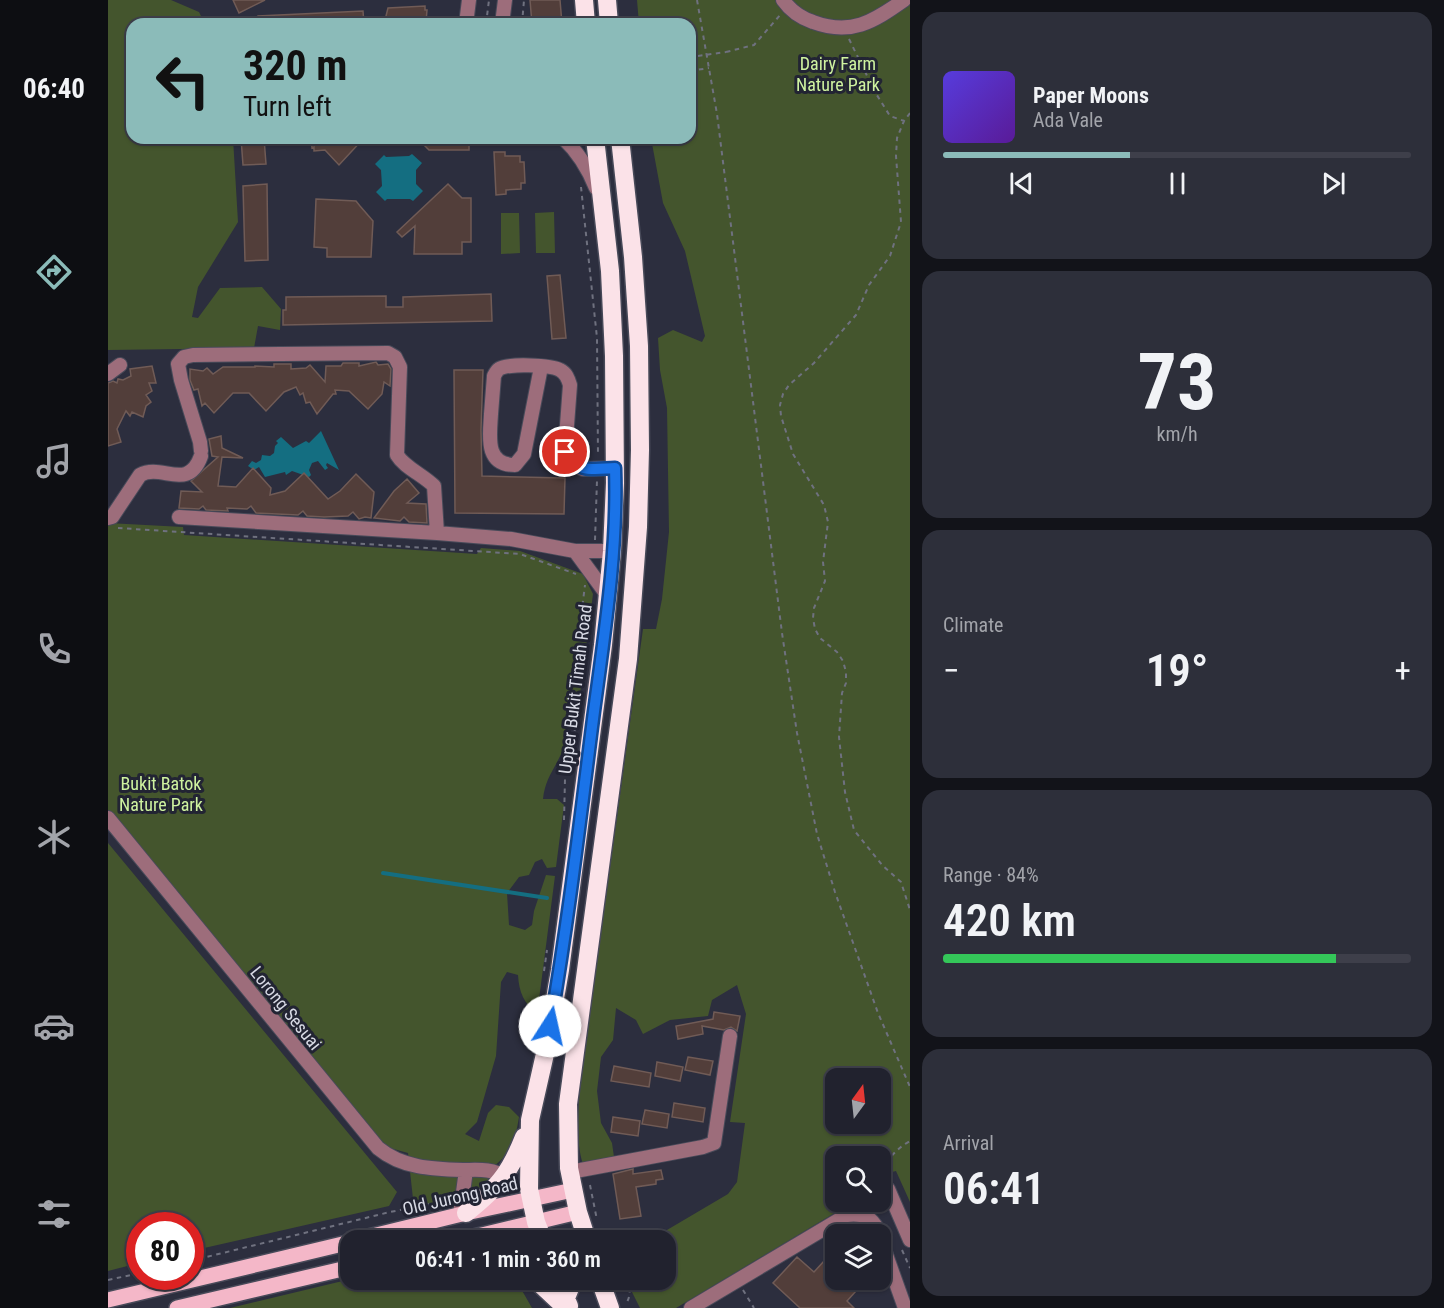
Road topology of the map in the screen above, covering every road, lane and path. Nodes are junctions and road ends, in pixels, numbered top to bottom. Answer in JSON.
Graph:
{"nodes":[{"id":1,"x":469,"y":0,"type":"edge"},
{"id":2,"x":489,"y":0,"type":"edge"},
{"id":3,"x":505,"y":0,"type":"edge"},
{"id":4,"x":524,"y":0,"type":"edge"},
{"id":5,"x":607,"y":0,"type":"edge"},
{"id":6,"x":696,"y":0,"type":"edge"},
{"id":7,"x":904,"y":0,"type":"edge"},
{"id":8,"x":785,"y":3,"type":"edge"},
{"id":9,"x":467,"y":18,"type":"edge"},
{"id":10,"x":487,"y":18,"type":"edge"},
{"id":11,"x":503,"y":18,"type":"edge"},
{"id":12,"x":522,"y":18,"type":"edge"},
{"id":13,"x":608,"y":18,"type":"edge"},
{"id":14,"x":843,"y":28,"type":"junction"},
{"id":15,"x":696,"y":56,"type":"edge"},
{"id":16,"x":709,"y":68,"type":"junction"},
{"id":17,"x":696,"y":70,"type":"edge"},
{"id":18,"x":910,"y":113,"type":"edge"},
{"id":19,"x":904,"y":122,"type":"junction"},
{"id":20,"x":562,"y":144,"type":"edge"},
{"id":21,"x":597,"y":144,"type":"edge"},
{"id":22,"x":621,"y":144,"type":"edge"},
{"id":23,"x":581,"y":188,"type":"dead end"},
{"id":24,"x":602,"y":201,"type":"junction"},
{"id":25,"x":633,"y":257,"type":"junction"},
{"id":26,"x":611,"y":296,"type":"junction"},
{"id":27,"x":120,"y":364,"type":"dead end"},
{"id":28,"x":541,"y":367,"type":"junction"},
{"id":29,"x":108,"y":374,"type":"edge"},
{"id":30,"x":640,"y":450,"type":"junction"},
{"id":31,"x":609,"y":473,"type":"junction"},
{"id":32,"x":179,"y":517,"type":"dead end"},
{"id":33,"x":108,"y":518,"type":"edge"},
{"id":34,"x":108,"y":527,"type":"edge"},
{"id":35,"x":437,"y":533,"type":"junction"},
{"id":36,"x":575,"y":551,"type":"junction"},
{"id":37,"x":603,"y":551,"type":"junction"},
{"id":38,"x":575,"y":574,"type":"dead end"},
{"id":39,"x":586,"y":578,"type":"dead end"},
{"id":40,"x":608,"y":596,"type":"junction"},
{"id":41,"x":578,"y":641,"type":"dead end"},
{"id":42,"x":577,"y":718,"type":"dead end"},
{"id":43,"x":108,"y":818,"type":"edge"},
{"id":44,"x":606,"y":818,"type":"junction"},
{"id":45,"x":571,"y":829,"type":"junction"},
{"id":46,"x":910,"y":910,"type":"edge"},
{"id":47,"x":547,"y":946,"type":"dead end"},
{"id":48,"x":543,"y":980,"type":"dead end"},
{"id":49,"x":730,"y":1036,"type":"dead end"},
{"id":50,"x":910,"y":1087,"type":"edge"},
{"id":51,"x":530,"y":1120,"type":"junction"},
{"id":52,"x":910,"y":1140,"type":"edge"},
{"id":53,"x":891,"y":1155,"type":"edge"},
{"id":54,"x":466,"y":1170,"type":"junction"},
{"id":55,"x":504,"y":1177,"type":"junction"},
{"id":56,"x":578,"y":1182,"type":"junction"},
{"id":57,"x":530,"y":1199,"type":"junction"},
{"id":58,"x":891,"y":1199,"type":"edge"},
{"id":59,"x":464,"y":1208,"type":"junction"},
{"id":60,"x":578,"y":1212,"type":"junction"},
{"id":61,"x":536,"y":1222,"type":"junction"},
{"id":62,"x":832,"y":1224,"type":"edge"},
{"id":63,"x":874,"y":1224,"type":"edge"},
{"id":64,"x":825,"y":1228,"type":"edge"},
{"id":65,"x":390,"y":1230,"type":"edge"},
{"id":66,"x":504,"y":1230,"type":"edge"},
{"id":67,"x":539,"y":1230,"type":"edge"},
{"id":68,"x":590,"y":1230,"type":"edge"},
{"id":69,"x":592,"y":1230,"type":"edge"},
{"id":70,"x":910,"y":1240,"type":"edge"},
{"id":71,"x":340,"y":1245,"type":"edge"},
{"id":72,"x":204,"y":1257,"type":"edge"},
{"id":73,"x":891,"y":1268,"type":"edge"},
{"id":74,"x":340,"y":1270,"type":"edge"},
{"id":75,"x":126,"y":1276,"type":"edge"},
{"id":76,"x":739,"y":1280,"type":"junction"},
{"id":77,"x":108,"y":1281,"type":"edge"},
{"id":78,"x":548,"y":1290,"type":"edge"},
{"id":79,"x":562,"y":1290,"type":"edge"},
{"id":80,"x":570,"y":1290,"type":"edge"},
{"id":81,"x":607,"y":1290,"type":"edge"},
{"id":82,"x":629,"y":1290,"type":"edge"},
{"id":83,"x":108,"y":1300,"type":"edge"},
{"id":84,"x":567,"y":1305,"type":"edge"},
{"id":85,"x":618,"y":1306,"type":"edge"},
{"id":86,"x":177,"y":1308,"type":"edge"},
{"id":87,"x":691,"y":1308,"type":"edge"},
{"id":88,"x":754,"y":1308,"type":"edge"},
{"id":89,"x":905,"y":1308,"type":"edge"}],
"edges":[{"from":1,"to":9,"type":"street"},
{"from":2,"to":10,"type":"path"},
{"from":3,"to":11,"type":"street"},
{"from":4,"to":12,"type":"path"},
{"from":5,"to":13,"type":"highway"},
{"from":6,"to":16,"type":"path"},
{"from":7,"to":14,"type":"street"},
{"from":8,"to":14,"type":"street"},
{"from":8,"to":15,"type":"path","bridge":true},
{"from":14,"to":19,"type":"path"},
{"from":16,"to":17,"type":"path"},
{"from":16,"to":50,"type":"path"},
{"from":18,"to":19,"type":"path"},
{"from":19,"to":46,"type":"path"},
{"from":20,"to":24,"type":"street"},
{"from":21,"to":24,"type":"highway","name":"Upper Bukit Timah Road"},
{"from":22,"to":25,"type":"highway"},
{"from":23,"to":31,"type":"path"},
{"from":24,"to":26,"type":"highway","name":"Upper Bukit Timah Road"},
{"from":25,"to":26,"type":"highway"},
{"from":25,"to":30,"type":"highway"},
{"from":26,"to":31,"type":"highway","name":"Upper Bukit Timah Road"},
{"from":27,"to":29,"type":"street"},
{"from":28,"to":28,"type":"street"},
{"from":28,"to":31,"type":"street"},
{"from":30,"to":31,"type":"highway"},
{"from":30,"to":44,"type":"highway"},
{"from":31,"to":37,"type":"highway","name":"Upper Bukit Timah Road"},
{"from":31,"to":37,"type":"path"},
{"from":32,"to":35,"type":"street"},
{"from":33,"to":35,"type":"street"},
{"from":34,"to":38,"type":"path"},
{"from":35,"to":36,"type":"street"},
{"from":36,"to":37,"type":"street"},
{"from":36,"to":40,"type":"street"},
{"from":37,"to":40,"type":"highway","name":"Upper Bukit Timah Road"},
{"from":39,"to":41,"type":"path"},
{"from":40,"to":45,"type":"highway","name":"Upper Bukit Timah Road"},
{"from":42,"to":45,"type":"path"},
{"from":43,"to":54,"type":"street","name":"Lorong Sesuai"},
{"from":44,"to":45,"type":"highway"},
{"from":44,"to":56,"type":"highway"},
{"from":45,"to":51,"type":"highway","name":"Upper Bukit Timah Road"},
{"from":47,"to":48,"type":"path"},
{"from":49,"to":56,"type":"street"},
{"from":51,"to":55,"type":"highway"},
{"from":51,"to":57,"type":"highway","name":"Upper Bukit Timah Road"},
{"from":52,"to":53,"type":"path"},
{"from":54,"to":55,"type":"street","name":"Lorong Sesuai"},
{"from":54,"to":59,"type":"street"},
{"from":55,"to":59,"type":"highway"},
{"from":56,"to":57,"type":"main road","name":"Old Jurong Road"},
{"from":56,"to":60,"type":"highway"},
{"from":56,"to":69,"type":"path"},
{"from":57,"to":59,"type":"main road","name":"Old Jurong Road"},
{"from":57,"to":61,"type":"highway","name":"Upper Bukit Timah Road"},
{"from":58,"to":70,"type":"street"},
{"from":59,"to":65,"type":"main road","name":"Old Jurong Road"},
{"from":59,"to":72,"type":"path"},
{"from":60,"to":61,"type":"main road"},
{"from":60,"to":68,"type":"highway"},
{"from":61,"to":66,"type":"main road"},
{"from":61,"to":67,"type":"highway","name":"Upper Bukit Timah Road"},
{"from":62,"to":63,"type":"street"},
{"from":64,"to":76,"type":"street"},
{"from":71,"to":83,"type":"main road"},
{"from":73,"to":89,"type":"street"},
{"from":74,"to":86,"type":"main road"},
{"from":75,"to":77,"type":"path"},
{"from":76,"to":87,"type":"street"},
{"from":76,"to":88,"type":"path"},
{"from":78,"to":84,"type":"highway"},
{"from":79,"to":84,"type":"highway"},
{"from":80,"to":84,"type":"highway"},
{"from":81,"to":85,"type":"highway"},
{"from":82,"to":85,"type":"path"}]}
